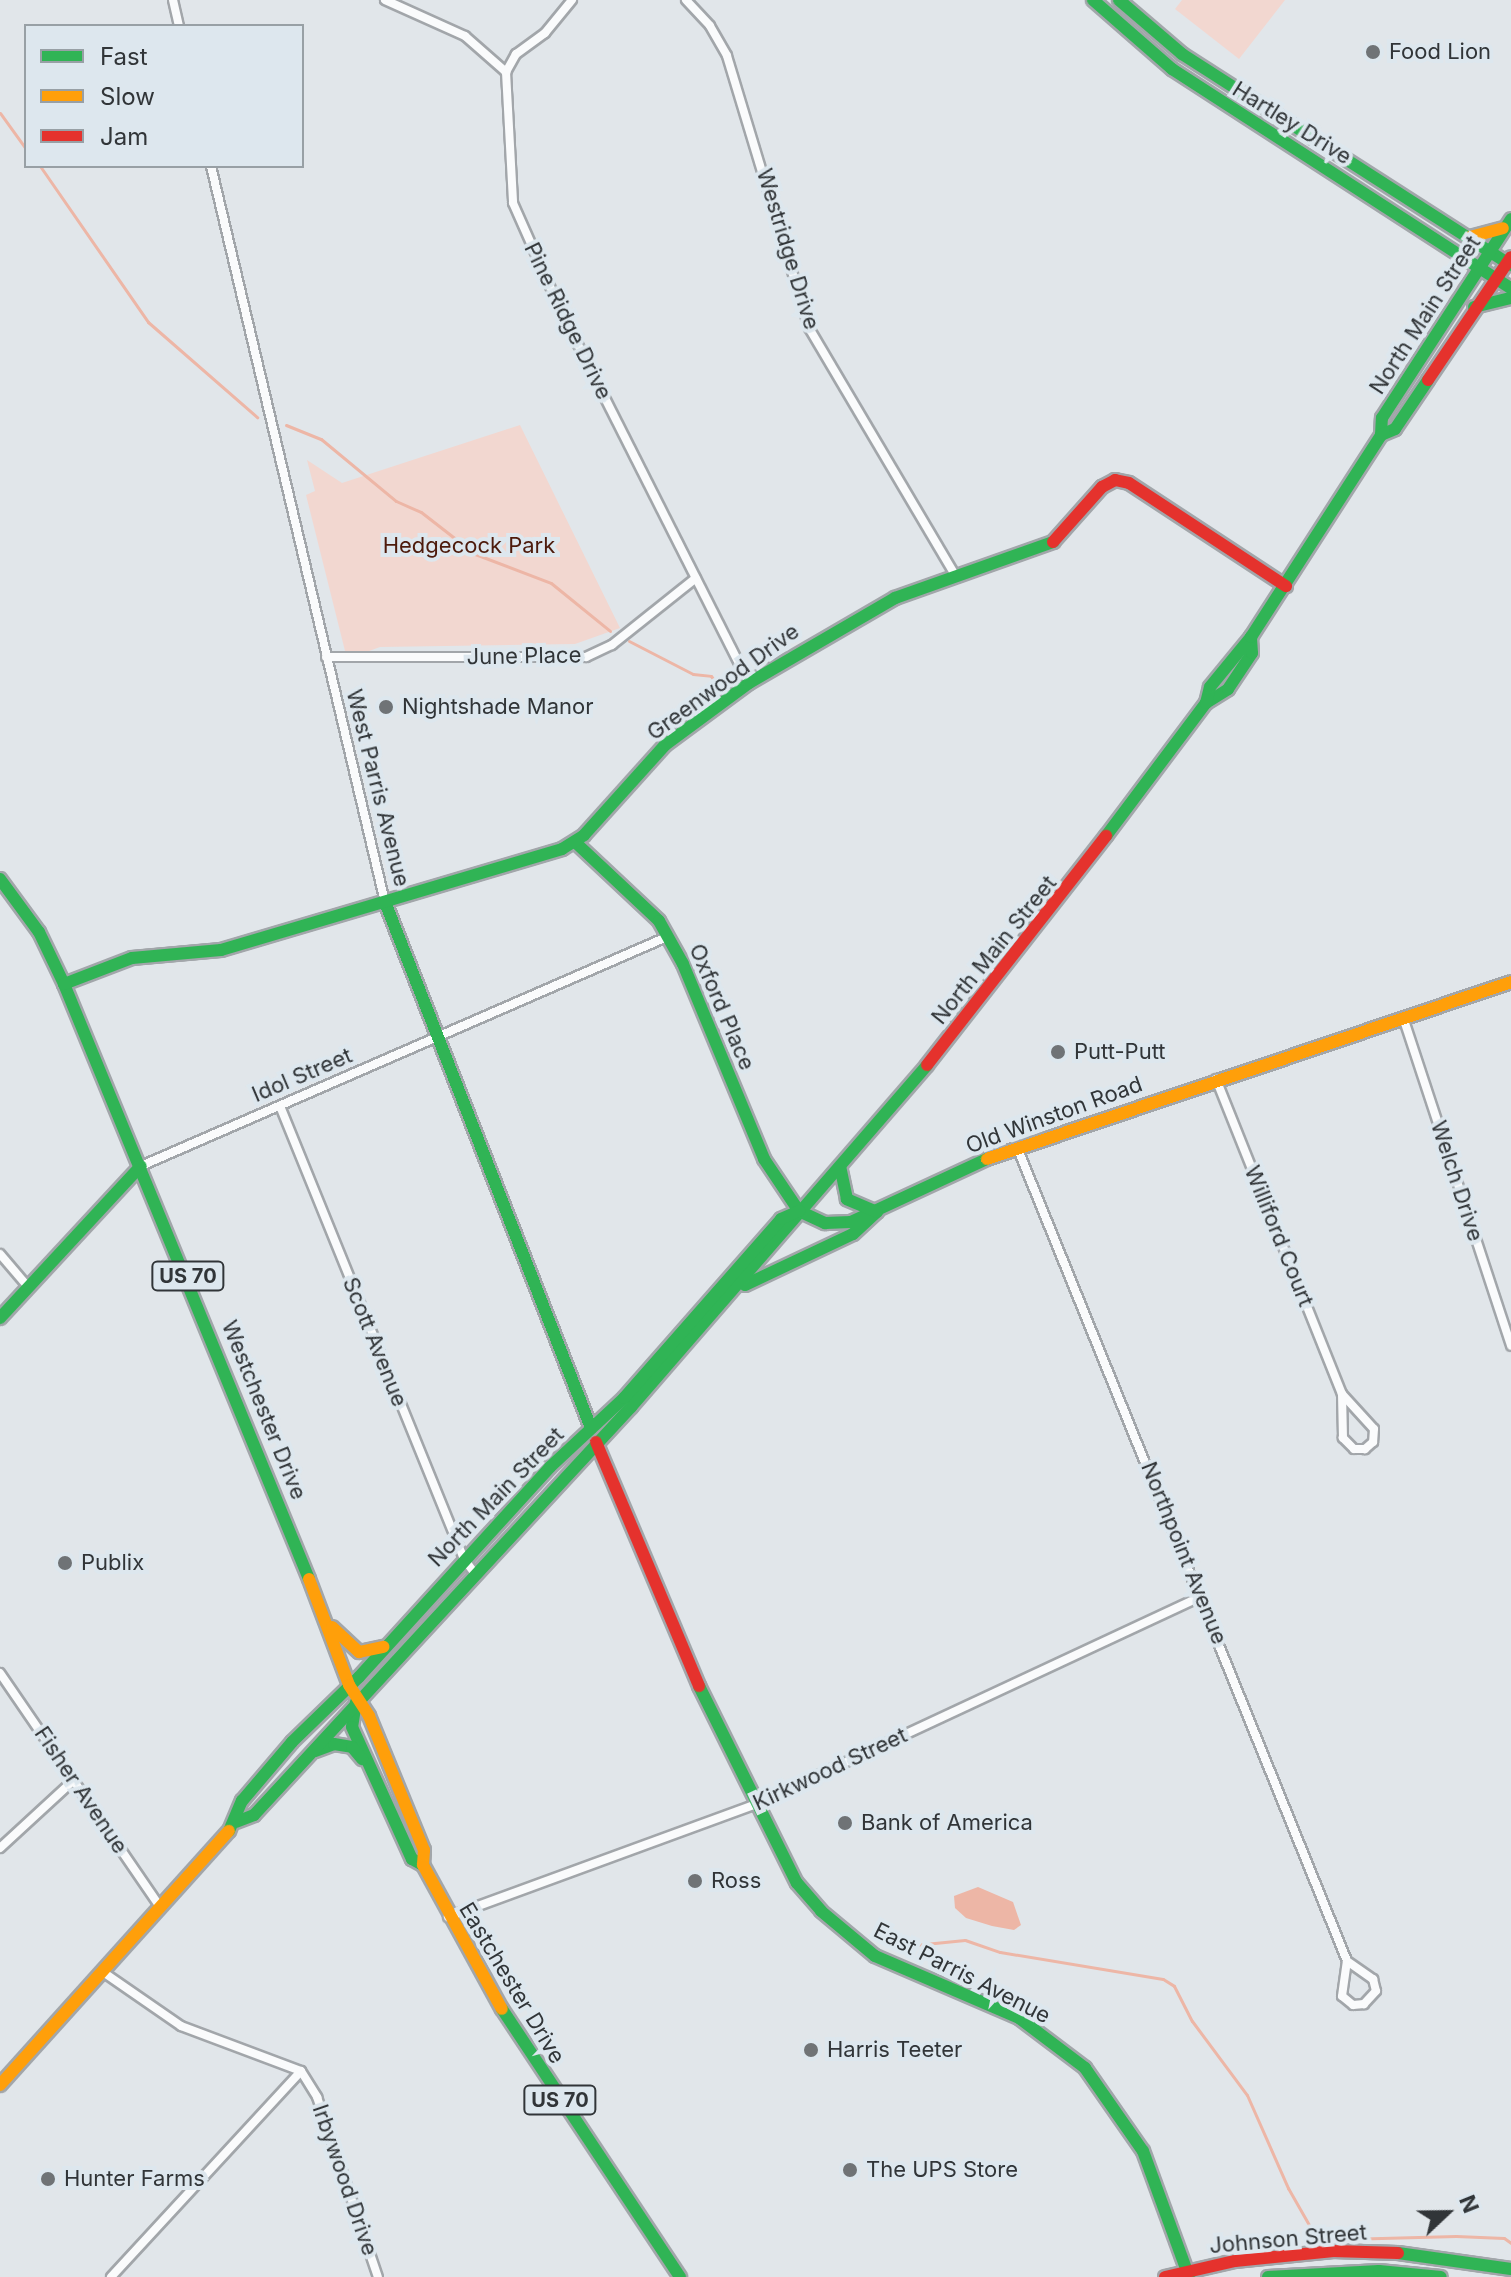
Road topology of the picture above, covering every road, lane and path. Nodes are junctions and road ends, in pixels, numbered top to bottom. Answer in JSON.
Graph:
{"nodes":[{"id":1,"x":173,"y":0,"type":"edge"},
{"id":2,"x":385,"y":0,"type":"edge"},
{"id":3,"x":572,"y":0,"type":"edge"},
{"id":4,"x":686,"y":0,"type":"edge"},
{"id":5,"x":1093,"y":0,"type":"edge"},
{"id":6,"x":1119,"y":0,"type":"edge"},
{"id":7,"x":179,"y":24,"type":"edge"},
{"id":8,"x":506,"y":72,"type":"junction"},
{"id":9,"x":211,"y":168,"type":"edge"},
{"id":10,"x":1509,"y":222,"type":"edge"},
{"id":11,"x":1470,"y":237,"type":"junction"},
{"id":12,"x":1490,"y":250,"type":"junction"},
{"id":13,"x":1510,"y":261,"type":"edge"},
{"id":14,"x":1480,"y":266,"type":"junction"},
{"id":15,"x":1496,"y":277,"type":"junction"},
{"id":16,"x":1511,"y":288,"type":"edge"},
{"id":17,"x":1511,"y":298,"type":"edge"},
{"id":18,"x":1474,"y":308,"type":"junction"},
{"id":19,"x":1400,"y":390,"type":"junction"},
{"id":20,"x":1408,"y":408,"type":"junction"},
{"id":21,"x":1381,"y":435,"type":"junction"},
{"id":22,"x":955,"y":575,"type":"junction"},
{"id":23,"x":696,"y":578,"type":"junction"},
{"id":24,"x":1286,"y":586,"type":"junction"},
{"id":25,"x":1246,"y":640,"type":"junction"},
{"id":26,"x":326,"y":657,"type":"junction"},
{"id":27,"x":1215,"y":679,"type":"junction"},
{"id":28,"x":749,"y":683,"type":"junction"},
{"id":29,"x":1223,"y":697,"type":"junction"},
{"id":30,"x":1206,"y":703,"type":"junction"},
{"id":31,"x":575,"y":842,"type":"junction"},
{"id":32,"x":0,"y":879,"type":"edge"},
{"id":33,"x":385,"y":902,"type":"junction"},
{"id":34,"x":669,"y":936,"type":"junction"},
{"id":35,"x":1511,"y":982,"type":"edge"},
{"id":36,"x":64,"y":984,"type":"junction"},
{"id":37,"x":1403,"y":1017,"type":"junction"},
{"id":38,"x":439,"y":1038,"type":"junction"},
{"id":39,"x":1216,"y":1079,"type":"junction"},
{"id":40,"x":280,"y":1106,"type":"junction"},
{"id":41,"x":1017,"y":1147,"type":"junction"},
{"id":42,"x":141,"y":1166,"type":"junction"},
{"id":43,"x":840,"y":1167,"type":"junction"},
{"id":44,"x":799,"y":1211,"type":"junction"},
{"id":45,"x":877,"y":1212,"type":"junction"},
{"id":46,"x":0,"y":1254,"type":"edge"},
{"id":47,"x":29,"y":1288,"type":"junction"},
{"id":48,"x":734,"y":1290,"type":"junction"},
{"id":49,"x":1511,"y":1313,"type":"edge"},
{"id":50,"x":1501,"y":1316,"type":"junction"},
{"id":51,"x":0,"y":1318,"type":"edge"},
{"id":52,"x":1511,"y":1346,"type":"edge"},
{"id":53,"x":1342,"y":1394,"type":"junction"},
{"id":54,"x":591,"y":1428,"type":"junction"},
{"id":55,"x":596,"y":1442,"type":"junction"},
{"id":56,"x":464,"y":1559,"type":"junction"},
{"id":57,"x":476,"y":1575,"type":"junction"},
{"id":58,"x":312,"y":1593,"type":"junction"},
{"id":59,"x":1201,"y":1597,"type":"junction"},
{"id":60,"x":390,"y":1642,"type":"junction"},
{"id":61,"x":0,"y":1673,"type":"edge"},
{"id":62,"x":349,"y":1685,"type":"junction"},
{"id":63,"x":356,"y":1702,"type":"junction"},
{"id":64,"x":310,"y":1753,"type":"junction"},
{"id":65,"x":74,"y":1780,"type":"junction"},
{"id":66,"x":376,"y":1782,"type":"junction"},
{"id":67,"x":754,"y":1805,"type":"junction"},
{"id":68,"x":236,"y":1822,"type":"junction"},
{"id":69,"x":0,"y":1848,"type":"edge"},
{"id":70,"x":423,"y":1865,"type":"junction"},
{"id":71,"x":161,"y":1908,"type":"junction"},
{"id":72,"x":448,"y":1917,"type":"junction"},
{"id":73,"x":1347,"y":1961,"type":"junction"},
{"id":74,"x":103,"y":1972,"type":"junction"},
{"id":75,"x":301,"y":2071,"type":"junction"},
{"id":76,"x":0,"y":2085,"type":"edge"},
{"id":77,"x":1511,"y":2269,"type":"edge"},
{"id":78,"x":1188,"y":2274,"type":"edge"},
{"id":79,"x":111,"y":2277,"type":"edge"},
{"id":80,"x":378,"y":2277,"type":"edge"},
{"id":81,"x":680,"y":2277,"type":"edge"},
{"id":82,"x":1165,"y":2277,"type":"edge"},
{"id":83,"x":1268,"y":2277,"type":"edge"},
{"id":84,"x":1441,"y":2277,"type":"edge"}],
"edges":[{"from":1,"to":7,"type":"street"},
{"from":2,"to":8,"type":"street"},
{"from":3,"to":8,"type":"street"},
{"from":4,"to":22,"type":"street","name":"Westridge Drive"},
{"from":5,"to":14,"type":"main road","name":"Hartley Drive"},
{"from":6,"to":11,"type":"main road","name":"Hartley Drive"},
{"from":8,"to":23,"type":"street","name":"Pine Ridge Drive"},
{"from":9,"to":26,"type":"street","name":"West Parris Avenue"},
{"from":10,"to":11,"type":"main road"},
{"from":10,"to":12,"type":"main road","name":"North Main Street"},
{"from":11,"to":12,"type":"main road","name":"Hartley Drive"},
{"from":12,"to":13,"type":"main road","name":"Hartley Drive"},
{"from":12,"to":14,"type":"main road","name":"North Main Street"},
{"from":13,"to":15,"type":"main road","name":"North Main Street"},
{"from":14,"to":15,"type":"main road","name":"Hartley Drive"},
{"from":14,"to":19,"type":"main road","name":"North Main Street"},
{"from":15,"to":16,"type":"main road","name":"Hartley Drive"},
{"from":15,"to":18,"type":"main road","name":"North Main Street"},
{"from":17,"to":18,"type":"main road"},
{"from":18,"to":20,"type":"main road","name":"North Main Street"},
{"from":19,"to":20,"type":"main road"},
{"from":19,"to":21,"type":"main road","name":"North Main Street"},
{"from":20,"to":21,"type":"main road","name":"North Main Street"},
{"from":21,"to":24,"type":"main road","name":"North Main Street"},
{"from":22,"to":24,"type":"main road","name":"Greenwood Drive"},
{"from":22,"to":28,"type":"main road","name":"Greenwood Drive"},
{"from":23,"to":26,"type":"street","name":"June Place"},
{"from":23,"to":28,"type":"street","name":"Pine Ridge Drive"},
{"from":24,"to":25,"type":"main road","name":"North Main Street"},
{"from":25,"to":27,"type":"main road","name":"North Main Street"},
{"from":25,"to":29,"type":"main road"},
{"from":26,"to":33,"type":"street","name":"West Parris Avenue"},
{"from":27,"to":29,"type":"main road"},
{"from":27,"to":30,"type":"main road","name":"North Main Street"},
{"from":28,"to":31,"type":"main road","name":"Greenwood Drive"},
{"from":29,"to":30,"type":"main road"},
{"from":30,"to":43,"type":"main road","name":"North Main Street"},
{"from":31,"to":33,"type":"main road","name":"Greenwood Drive"},
{"from":31,"to":34,"type":"main road","name":"Oxford Place"},
{"from":32,"to":36,"type":"main road","name":"Westchester Drive","number":"US 70"},
{"from":33,"to":36,"type":"main road","name":"Greenwood Drive"},
{"from":33,"to":38,"type":"main road","name":"West Parris Avenue"},
{"from":34,"to":38,"type":"street","name":"Idol Street"},
{"from":34,"to":44,"type":"main road","name":"Oxford Place"},
{"from":35,"to":37,"type":"main road","name":"Old Winston Road"},
{"from":36,"to":42,"type":"main road","name":"Westchester Drive","number":"US 70"},
{"from":37,"to":39,"type":"main road","name":"Old Winston Road"},
{"from":37,"to":50,"type":"street","name":"Welch Drive"},
{"from":38,"to":40,"type":"street","name":"Idol Street"},
{"from":38,"to":54,"type":"main road","name":"West Parris Avenue"},
{"from":39,"to":41,"type":"main road","name":"Old Winston Road"},
{"from":39,"to":53,"type":"street","name":"Williford Court"},
{"from":40,"to":42,"type":"street","name":"Idol Street"},
{"from":40,"to":56,"type":"street","name":"Scott Avenue"},
{"from":41,"to":45,"type":"main road","name":"Old Winston Road"},
{"from":41,"to":59,"type":"street","name":"Northpoint Avenue"},
{"from":42,"to":47,"type":"main road","name":"Idol Street"},
{"from":42,"to":58,"type":"main road","name":"Westchester Drive","number":"US 70"},
{"from":43,"to":44,"type":"main road","name":"North Main Street"},
{"from":43,"to":45,"type":"main road"},
{"from":44,"to":45,"type":"main road","name":"Old Winston Road"},
{"from":44,"to":48,"type":"main road","name":"North Main Street"},
{"from":44,"to":54,"type":"main road","name":"North Main Street"},
{"from":45,"to":48,"type":"main road"},
{"from":46,"to":47,"type":"street"},
{"from":47,"to":51,"type":"main road","name":"Idol Street"},
{"from":48,"to":55,"type":"main road","name":"North Main Street"},
{"from":49,"to":50,"type":"street"},
{"from":50,"to":52,"type":"street","name":"Welch Drive"},
{"from":53,"to":53,"type":"street","name":"Williford Court"},
{"from":54,"to":55,"type":"street","name":"West Parris Avenue"},
{"from":54,"to":56,"type":"main road","name":"North Main Street"},
{"from":55,"to":57,"type":"main road","name":"North Main Street"},
{"from":55,"to":67,"type":"main road","name":"East Parris Avenue"},
{"from":56,"to":57,"type":"street","name":"Scott Avenue"},
{"from":56,"to":60,"type":"main road","name":"North Main Street"},
{"from":57,"to":63,"type":"main road","name":"North Main Street"},
{"from":58,"to":60,"type":"main road"},
{"from":58,"to":62,"type":"main road","name":"Westchester Drive","number":"US 70"},
{"from":59,"to":67,"type":"street","name":"Kirkwood Street"},
{"from":59,"to":73,"type":"street","name":"Northpoint Avenue"},
{"from":60,"to":62,"type":"main road","name":"North Main Street"},
{"from":61,"to":65,"type":"street","name":"Fisher Avenue"},
{"from":62,"to":63,"type":"main road","name":"Westchester Drive","number":"US 70"},
{"from":62,"to":68,"type":"main road","name":"North Main Street"},
{"from":63,"to":64,"type":"main road","name":"North Main Street"},
{"from":63,"to":66,"type":"main road","name":"Eastchester Drive","number":"US 70"},
{"from":63,"to":70,"type":"main road","name":"Eastchester Drive","number":"US 70"},
{"from":64,"to":66,"type":"main road"},
{"from":64,"to":68,"type":"main road","name":"North Main Street"},
{"from":65,"to":69,"type":"street"},
{"from":65,"to":71,"type":"street","name":"Fisher Avenue"},
{"from":66,"to":70,"type":"main road","name":"Eastchester Drive","number":"US 70"},
{"from":67,"to":72,"type":"street","name":"Kirkwood Street"},
{"from":67,"to":78,"type":"main road","name":"East Parris Avenue"},
{"from":68,"to":71,"type":"main road","name":"North Main Street"},
{"from":70,"to":72,"type":"main road","name":"Eastchester Drive","number":"US 70"},
{"from":71,"to":74,"type":"main road","name":"North Main Street"},
{"from":72,"to":81,"type":"main road","name":"Eastchester Drive","number":"US 70"},
{"from":73,"to":73,"type":"street","name":"Northpoint Avenue"},
{"from":74,"to":75,"type":"street"},
{"from":74,"to":76,"type":"main road","name":"North Main Street"},
{"from":75,"to":79,"type":"street"},
{"from":75,"to":80,"type":"street","name":"Irbywood Drive"},
{"from":77,"to":78,"type":"main road","name":"Johnson Street"},
{"from":78,"to":82,"type":"main road","name":"Johnson Street"},
{"from":83,"to":84,"type":"main road","name":"Johnson Street"}]}
